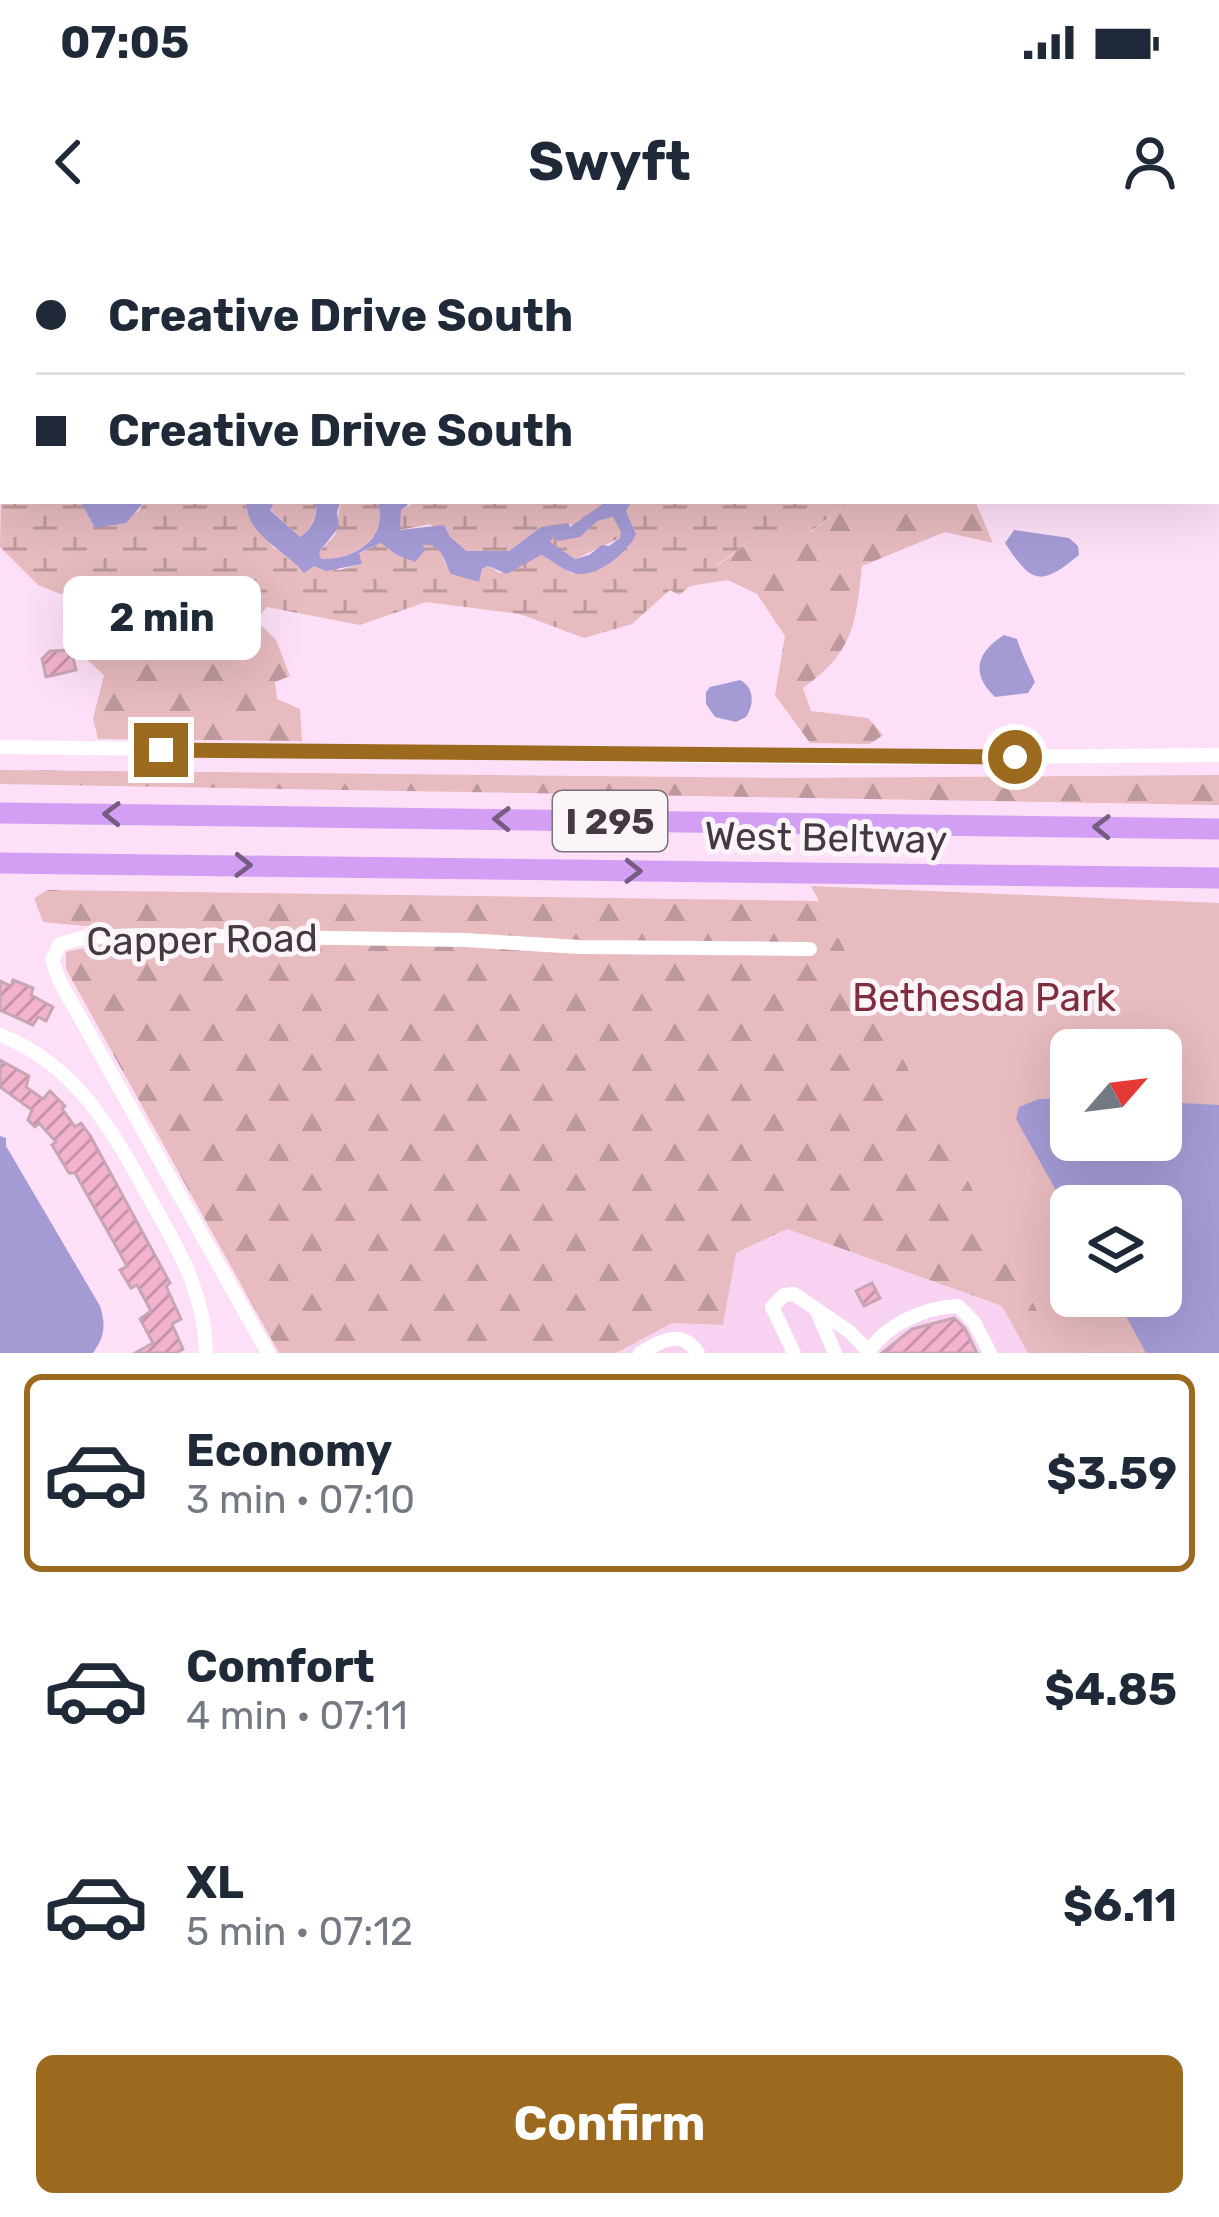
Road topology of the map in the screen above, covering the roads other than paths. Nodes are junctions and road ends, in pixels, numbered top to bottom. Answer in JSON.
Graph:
{"nodes":[{"id":1,"x":0,"y":747,"type":"edge"},
{"id":2,"x":1219,"y":755,"type":"edge"},
{"id":3,"x":0,"y":813,"type":"edge"},
{"id":4,"x":1219,"y":829,"type":"edge"},
{"id":5,"x":0,"y":863,"type":"edge"},
{"id":6,"x":1219,"y":878,"type":"edge"},
{"id":7,"x":810,"y":949,"type":"dead end"},
{"id":8,"x":5,"y":1037,"type":"edge"},
{"id":9,"x":816,"y":1310,"type":"junction"},
{"id":10,"x":868,"y":1352,"type":"edge"},
{"id":11,"x":206,"y":1353,"type":"edge"},
{"id":12,"x":268,"y":1353,"type":"edge"},
{"id":13,"x":640,"y":1353,"type":"edge"},
{"id":14,"x":698,"y":1353,"type":"edge"},
{"id":15,"x":794,"y":1353,"type":"edge"},
{"id":16,"x":835,"y":1353,"type":"edge"},
{"id":17,"x":990,"y":1353,"type":"edge"}],
"edges":[{"from":1,"to":2,"type":"street"},
{"from":4,"to":3,"type":"highway","name":"West Beltway","number":"I 295","one_way":true},
{"from":5,"to":6,"type":"highway","name":"West Beltway","number":"I 295","one_way":true},
{"from":7,"to":12,"type":"street","name":"Capper Road"},
{"from":8,"to":11,"type":"street"},
{"from":9,"to":10,"type":"street"},
{"from":9,"to":15,"type":"street"},
{"from":9,"to":16,"type":"street"},
{"from":10,"to":17,"type":"street"},
{"from":13,"to":14,"type":"street"}]}
